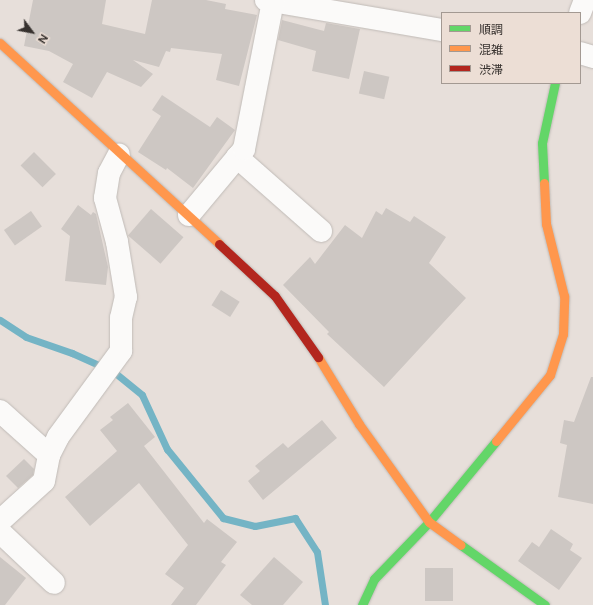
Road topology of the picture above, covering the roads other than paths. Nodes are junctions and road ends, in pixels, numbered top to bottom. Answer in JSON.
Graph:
{"nodes":[{"id":1,"x":585,"y":0,"type":"edge"},
{"id":2,"x":270,"y":1,"type":"edge"},
{"id":3,"x":580,"y":12,"type":"edge"},
{"id":4,"x":441,"y":30,"type":"edge"},
{"id":5,"x":0,"y":43,"type":"edge"},
{"id":6,"x":581,"y":53,"type":"edge"},
{"id":7,"x":593,"y":57,"type":"edge"},
{"id":8,"x":555,"y":84,"type":"edge"},
{"id":9,"x":119,"y":154,"type":"junction"},
{"id":10,"x":237,"y":157,"type":"junction"},
{"id":11,"x":189,"y":215,"type":"junction"},
{"id":12,"x":321,"y":231,"type":"dead end"},
{"id":13,"x":0,"y":411,"type":"edge"},
{"id":14,"x":49,"y":455,"type":"junction"},
{"id":15,"x":0,"y":521,"type":"edge"},
{"id":16,"x":429,"y":522,"type":"junction"},
{"id":17,"x":0,"y":532,"type":"edge"},
{"id":18,"x":54,"y":583,"type":"dead end"},
{"id":19,"x":362,"y":605,"type":"edge"},
{"id":20,"x":545,"y":605,"type":"edge"}],
"edges":[{"from":1,"to":3,"type":"street"},
{"from":2,"to":4,"type":"street"},
{"from":2,"to":10,"type":"street"},
{"from":5,"to":9,"type":"street"},
{"from":6,"to":7,"type":"street"},
{"from":8,"to":16,"type":"street"},
{"from":9,"to":11,"type":"street"},
{"from":9,"to":14,"type":"street"},
{"from":10,"to":11,"type":"street"},
{"from":10,"to":12,"type":"street"},
{"from":11,"to":16,"type":"street"},
{"from":13,"to":14,"type":"street"},
{"from":14,"to":15,"type":"street"},
{"from":16,"to":19,"type":"street"},
{"from":16,"to":20,"type":"street"},
{"from":17,"to":18,"type":"street"}]}
